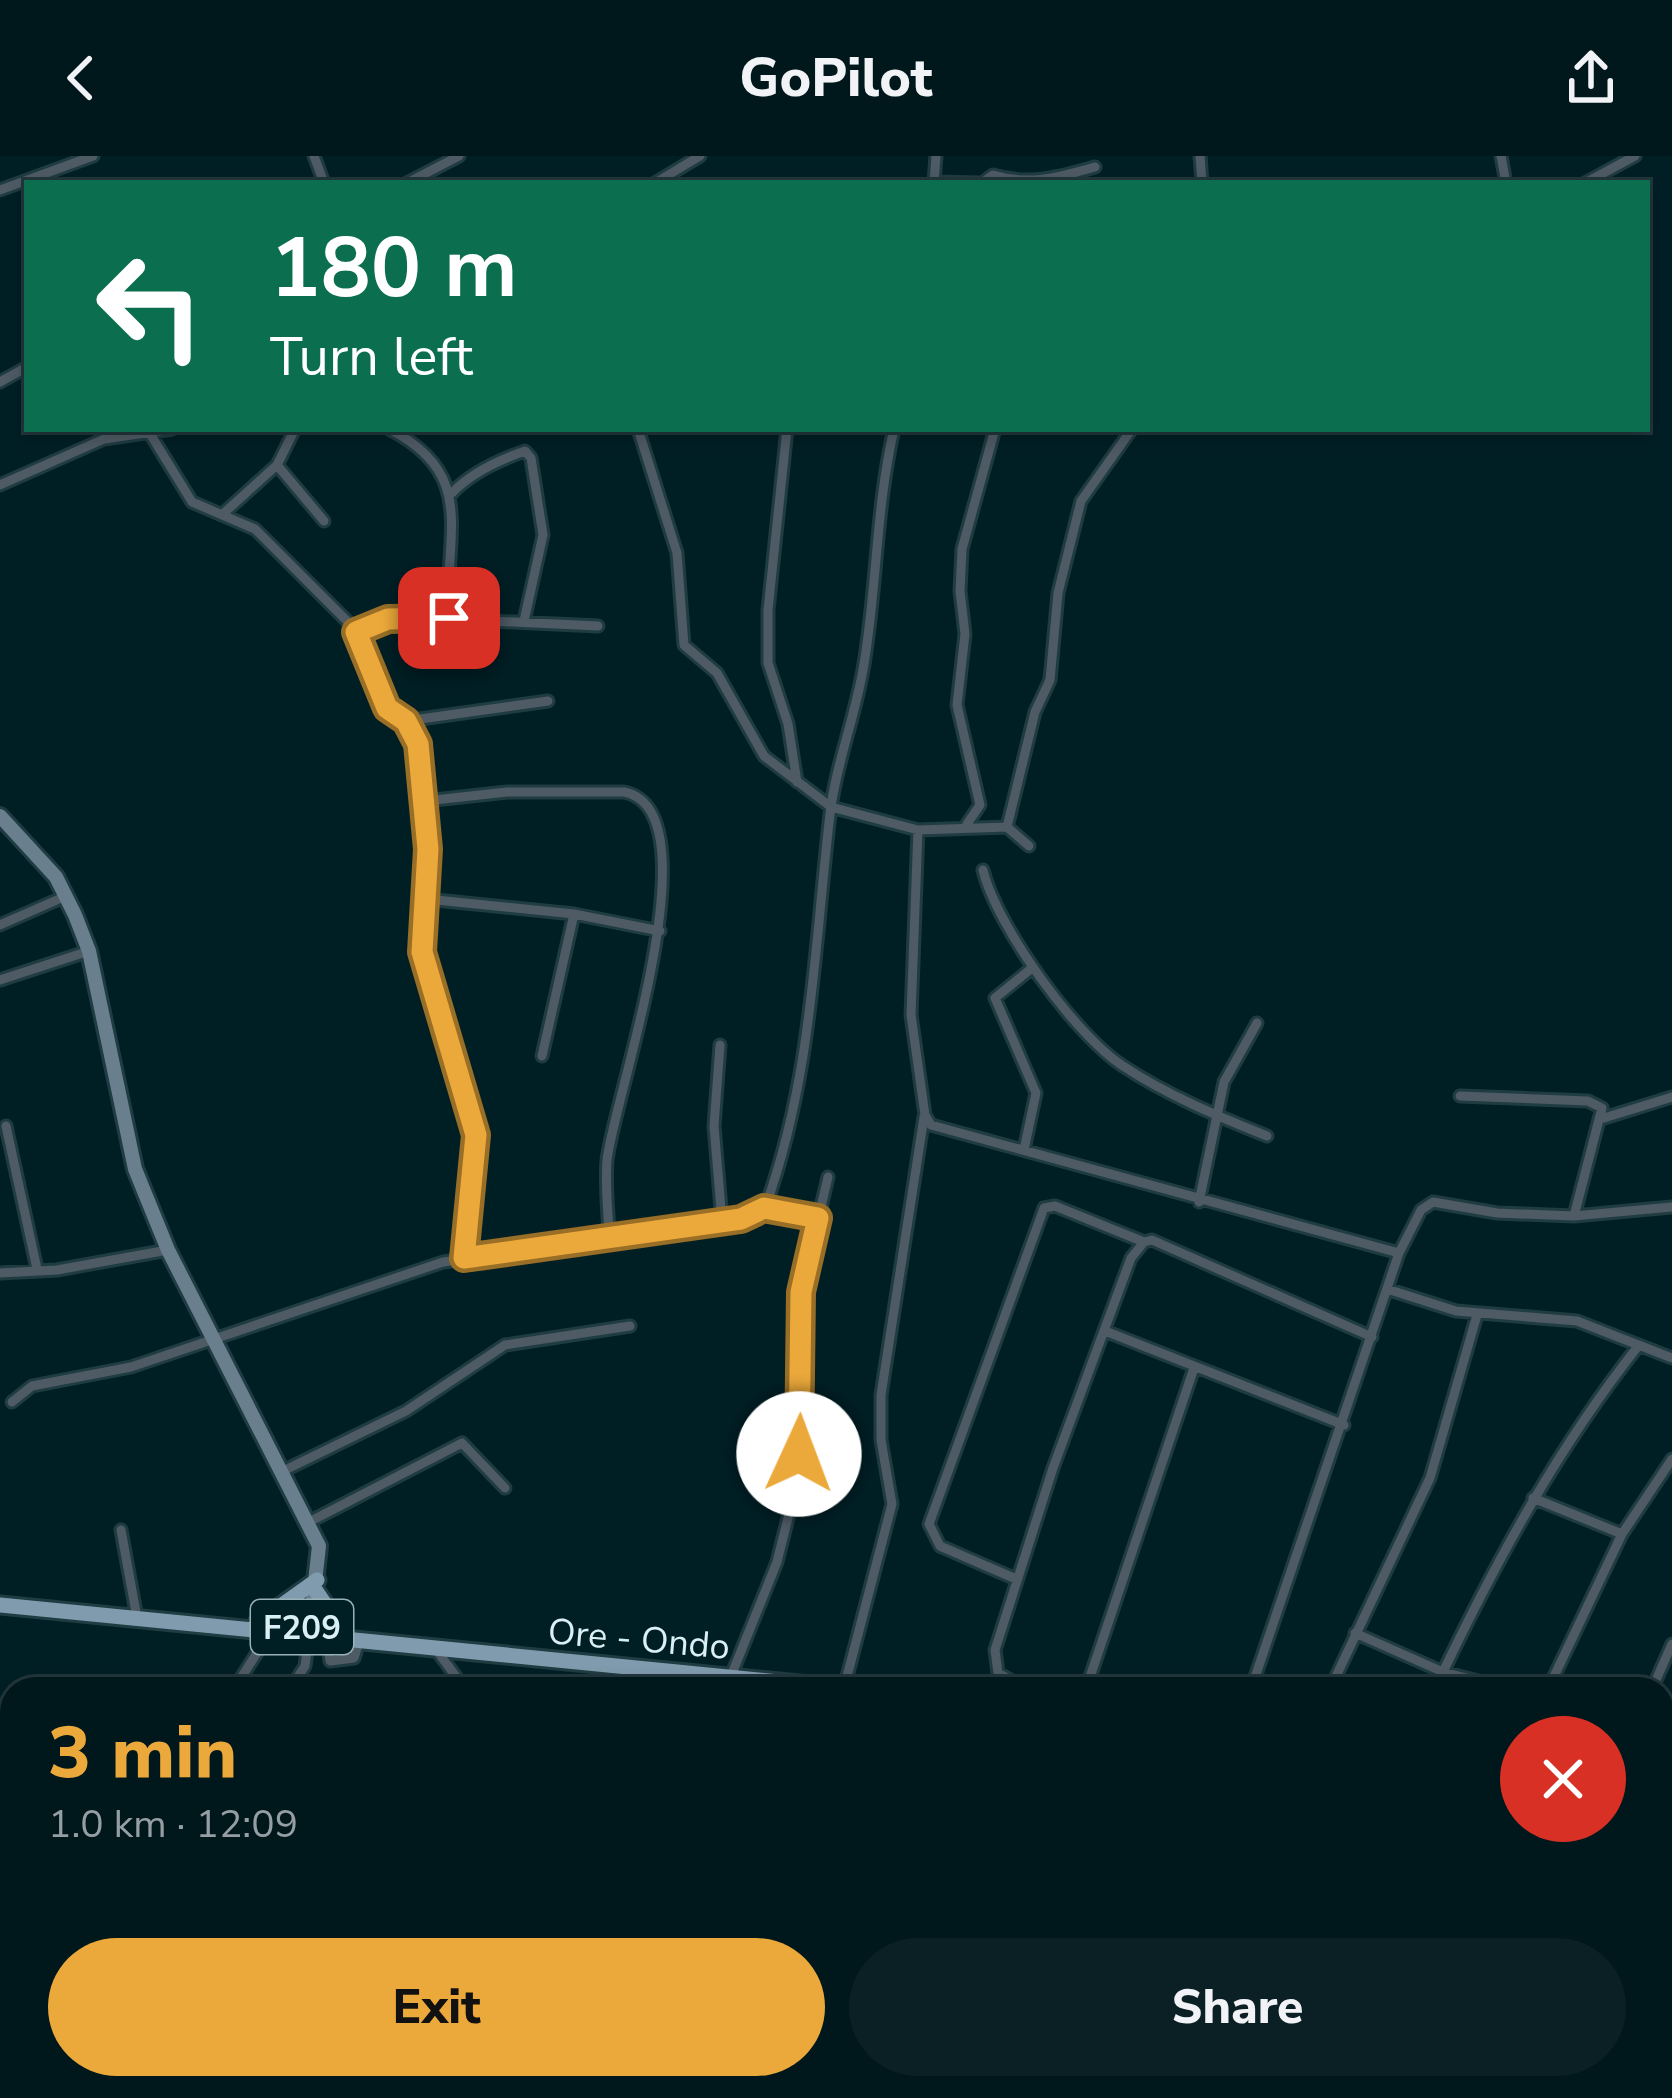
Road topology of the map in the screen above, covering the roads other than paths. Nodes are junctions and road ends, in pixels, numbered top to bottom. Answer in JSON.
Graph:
{"nodes":[{"id":1,"x":93,"y":156,"type":"edge"},
{"id":2,"x":459,"y":156,"type":"edge"},
{"id":3,"x":1635,"y":156,"type":"edge"},
{"id":4,"x":694,"y":158,"type":"edge"},
{"id":5,"x":75,"y":159,"type":"edge"},
{"id":6,"x":1095,"y":166,"type":"dead end"},
{"id":7,"x":24,"y":180,"type":"edge"},
{"id":8,"x":413,"y":180,"type":"edge"},
{"id":9,"x":660,"y":180,"type":"edge"},
{"id":10,"x":1046,"y":180,"type":"edge"},
{"id":11,"x":1591,"y":180,"type":"edge"},
{"id":12,"x":149,"y":432,"type":"edge"},
{"id":13,"x":294,"y":432,"type":"edge"},
{"id":14,"x":394,"y":432,"type":"edge"},
{"id":15,"x":639,"y":432,"type":"edge"},
{"id":16,"x":787,"y":432,"type":"edge"},
{"id":17,"x":894,"y":432,"type":"edge"},
{"id":18,"x":994,"y":432,"type":"edge"},
{"id":19,"x":1130,"y":432,"type":"edge"},
{"id":20,"x":277,"y":465,"type":"junction"},
{"id":21,"x":0,"y":485,"type":"edge"},
{"id":22,"x":452,"y":493,"type":"junction"},
{"id":23,"x":225,"y":512,"type":"junction"},
{"id":24,"x":324,"y":521,"type":"dead end"},
{"id":25,"x":449,"y":618,"type":"junction"},
{"id":26,"x":524,"y":621,"type":"junction"},
{"id":27,"x":598,"y":626,"type":"dead end"},
{"id":28,"x":356,"y":632,"type":"junction"},
{"id":29,"x":548,"y":701,"type":"dead end"},
{"id":30,"x":406,"y":721,"type":"junction"},
{"id":31,"x":796,"y":782,"type":"junction"},
{"id":32,"x":425,"y":801,"type":"junction"},
{"id":33,"x":831,"y":808,"type":"junction"},
{"id":34,"x":0,"y":815,"type":"edge"},
{"id":35,"x":967,"y":824,"type":"junction"},
{"id":36,"x":1007,"y":827,"type":"junction"},
{"id":37,"x":918,"y":830,"type":"junction"},
{"id":38,"x":1029,"y":846,"type":"dead end"},
{"id":39,"x":983,"y":870,"type":"dead end"},
{"id":40,"x":66,"y":896,"type":"junction"},
{"id":41,"x":426,"y":899,"type":"junction"},
{"id":42,"x":574,"y":914,"type":"junction"},
{"id":43,"x":0,"y":926,"type":"edge"},
{"id":44,"x":660,"y":931,"type":"junction"},
{"id":45,"x":89,"y":951,"type":"junction"},
{"id":46,"x":1032,"y":968,"type":"junction"},
{"id":47,"x":0,"y":980,"type":"edge"},
{"id":48,"x":1257,"y":1023,"type":"dead end"},
{"id":49,"x":720,"y":1045,"type":"dead end"},
{"id":50,"x":542,"y":1056,"type":"dead end"},
{"id":51,"x":1460,"y":1096,"type":"dead end"},
{"id":52,"x":1672,"y":1096,"type":"edge"},
{"id":53,"x":925,"y":1115,"type":"junction"},
{"id":54,"x":1214,"y":1115,"type":"junction"},
{"id":55,"x":1604,"y":1118,"type":"junction"},
{"id":56,"x":6,"y":1126,"type":"dead end"},
{"id":57,"x":1267,"y":1136,"type":"dead end"},
{"id":58,"x":1024,"y":1150,"type":"junction"},
{"id":59,"x":827,"y":1177,"type":"dead end"},
{"id":60,"x":1199,"y":1202,"type":"junction"},
{"id":61,"x":1672,"y":1207,"type":"edge"},
{"id":62,"x":764,"y":1208,"type":"junction"},
{"id":63,"x":1574,"y":1216,"type":"junction"},
{"id":64,"x":818,"y":1218,"type":"junction"},
{"id":65,"x":722,"y":1221,"type":"junction"},
{"id":66,"x":610,"y":1234,"type":"junction"},
{"id":67,"x":1144,"y":1242,"type":"junction"},
{"id":68,"x":168,"y":1250,"type":"junction"},
{"id":69,"x":1399,"y":1253,"type":"junction"},
{"id":70,"x":464,"y":1258,"type":"junction"},
{"id":71,"x":38,"y":1269,"type":"junction"},
{"id":72,"x":0,"y":1273,"type":"edge"},
{"id":73,"x":1387,"y":1289,"type":"junction"},
{"id":74,"x":1478,"y":1315,"type":"junction"},
{"id":75,"x":630,"y":1326,"type":"dead end"},
{"id":76,"x":1105,"y":1331,"type":"junction"},
{"id":77,"x":213,"y":1336,"type":"junction"},
{"id":78,"x":1372,"y":1337,"type":"junction"},
{"id":79,"x":1639,"y":1345,"type":"junction"},
{"id":80,"x":1672,"y":1358,"type":"edge"},
{"id":81,"x":1194,"y":1368,"type":"junction"},
{"id":82,"x":12,"y":1402,"type":"dead end"},
{"id":83,"x":1344,"y":1425,"type":"junction"},
{"id":84,"x":1672,"y":1459,"type":"edge"},
{"id":85,"x":281,"y":1472,"type":"junction"},
{"id":86,"x":505,"y":1488,"type":"dead end"},
{"id":87,"x":1533,"y":1498,"type":"junction"},
{"id":88,"x":309,"y":1522,"type":"junction"},
{"id":89,"x":121,"y":1531,"type":"dead end"},
{"id":90,"x":1622,"y":1534,"type":"junction"},
{"id":91,"x":1016,"y":1579,"type":"junction"},
{"id":92,"x":316,"y":1586,"type":"junction"},
{"id":93,"x":0,"y":1605,"type":"edge"},
{"id":94,"x":136,"y":1618,"type":"junction"},
{"id":95,"x":263,"y":1628,"type":"junction"},
{"id":96,"x":323,"y":1633,"type":"junction"},
{"id":97,"x":1355,"y":1634,"type":"junction"},
{"id":98,"x":1672,"y":1643,"type":"edge"},
{"id":99,"x":428,"y":1647,"type":"junction"},
{"id":100,"x":1443,"y":1672,"type":"junction"},
{"id":101,"x":731,"y":1676,"type":"junction"},
{"id":102,"x":240,"y":1677,"type":"edge"},
{"id":103,"x":298,"y":1677,"type":"edge"},
{"id":104,"x":454,"y":1677,"type":"edge"},
{"id":105,"x":740,"y":1677,"type":"edge"},
{"id":106,"x":842,"y":1677,"type":"edge"},
{"id":107,"x":1005,"y":1677,"type":"edge"},
{"id":108,"x":1090,"y":1677,"type":"edge"},
{"id":109,"x":1255,"y":1677,"type":"edge"},
{"id":110,"x":1337,"y":1677,"type":"edge"},
{"id":111,"x":1462,"y":1677,"type":"edge"},
{"id":112,"x":1554,"y":1677,"type":"edge"},
{"id":113,"x":1657,"y":1677,"type":"edge"}],
"edges":[{"from":1,"to":5,"type":"street"},
{"from":2,"to":8,"type":"street"},
{"from":3,"to":11,"type":"street"},
{"from":4,"to":9,"type":"street"},
{"from":5,"to":7,"type":"street"},
{"from":6,"to":10,"type":"street"},
{"from":12,"to":21,"type":"street"},
{"from":12,"to":23,"type":"street"},
{"from":13,"to":20,"type":"street"},
{"from":14,"to":22,"type":"street"},
{"from":15,"to":31,"type":"street"},
{"from":16,"to":31,"type":"street"},
{"from":17,"to":33,"type":"street"},
{"from":18,"to":35,"type":"street"},
{"from":19,"to":36,"type":"street"},
{"from":20,"to":23,"type":"street"},
{"from":20,"to":24,"type":"street"},
{"from":22,"to":25,"type":"street"},
{"from":22,"to":26,"type":"street"},
{"from":23,"to":28,"type":"street"},
{"from":25,"to":26,"type":"street"},
{"from":25,"to":28,"type":"street"},
{"from":26,"to":27,"type":"street"},
{"from":28,"to":30,"type":"street"},
{"from":29,"to":30,"type":"street"},
{"from":30,"to":32,"type":"street"},
{"from":31,"to":33,"type":"street"},
{"from":32,"to":41,"type":"street"},
{"from":32,"to":44,"type":"street"},
{"from":33,"to":37,"type":"street"},
{"from":33,"to":62,"type":"street"},
{"from":34,"to":40,"type":"main road"},
{"from":35,"to":36,"type":"street"},
{"from":35,"to":37,"type":"street"},
{"from":36,"to":38,"type":"street"},
{"from":37,"to":53,"type":"street"},
{"from":39,"to":46,"type":"street"},
{"from":40,"to":43,"type":"street"},
{"from":40,"to":45,"type":"main road"},
{"from":41,"to":42,"type":"street"},
{"from":41,"to":70,"type":"street"},
{"from":42,"to":44,"type":"street"},
{"from":42,"to":50,"type":"street"},
{"from":44,"to":66,"type":"street"},
{"from":45,"to":47,"type":"street"},
{"from":45,"to":68,"type":"main road"},
{"from":46,"to":54,"type":"street"},
{"from":46,"to":58,"type":"street"},
{"from":48,"to":54,"type":"street"},
{"from":49,"to":65,"type":"street"},
{"from":51,"to":55,"type":"street"},
{"from":52,"to":55,"type":"street"},
{"from":53,"to":58,"type":"street"},
{"from":53,"to":106,"type":"street"},
{"from":54,"to":57,"type":"street"},
{"from":54,"to":60,"type":"street"},
{"from":55,"to":63,"type":"street"},
{"from":56,"to":71,"type":"street"},
{"from":58,"to":60,"type":"street"},
{"from":59,"to":64,"type":"street"},
{"from":60,"to":69,"type":"street"},
{"from":61,"to":63,"type":"street"},
{"from":62,"to":64,"type":"street"},
{"from":62,"to":65,"type":"street"},
{"from":63,"to":69,"type":"street"},
{"from":64,"to":101,"type":"street"},
{"from":65,"to":66,"type":"street"},
{"from":66,"to":70,"type":"street"},
{"from":67,"to":76,"type":"street"},
{"from":67,"to":78,"type":"street"},
{"from":67,"to":91,"type":"street"},
{"from":68,"to":71,"type":"street"},
{"from":68,"to":77,"type":"main road"},
{"from":69,"to":73,"type":"street"},
{"from":70,"to":77,"type":"street"},
{"from":71,"to":72,"type":"street"},
{"from":73,"to":74,"type":"street"},
{"from":73,"to":78,"type":"street"},
{"from":74,"to":79,"type":"street"},
{"from":74,"to":97,"type":"street"},
{"from":75,"to":85,"type":"street"},
{"from":76,"to":81,"type":"street"},
{"from":76,"to":91,"type":"street"},
{"from":77,"to":82,"type":"street"},
{"from":77,"to":85,"type":"main road"},
{"from":78,"to":83,"type":"street"},
{"from":79,"to":80,"type":"street"},
{"from":79,"to":87,"type":"street"},
{"from":81,"to":83,"type":"street"},
{"from":81,"to":108,"type":"street"},
{"from":83,"to":109,"type":"street"},
{"from":84,"to":90,"type":"street"},
{"from":85,"to":88,"type":"main road"},
{"from":86,"to":88,"type":"street"},
{"from":87,"to":90,"type":"street"},
{"from":87,"to":100,"type":"street"},
{"from":88,"to":92,"type":"main road"},
{"from":89,"to":94,"type":"street"},
{"from":90,"to":112,"type":"street"},
{"from":91,"to":107,"type":"street"},
{"from":92,"to":95,"type":"main road"},
{"from":92,"to":96,"type":"main road"},
{"from":92,"to":96,"type":"main road"},
{"from":93,"to":94,"type":"main road","number":"F209"},
{"from":94,"to":95,"type":"main road","number":"F209"},
{"from":95,"to":96,"type":"main road","number":"F209"},
{"from":95,"to":102,"type":"street"},
{"from":96,"to":99,"type":"main road","number":"F209"},
{"from":96,"to":99,"type":"main road","number":"F209"},
{"from":96,"to":103,"type":"street"},
{"from":97,"to":100,"type":"street"},
{"from":97,"to":110,"type":"street"},
{"from":98,"to":113,"type":"street"},
{"from":99,"to":101,"type":"main road","name":"Ore - Ondo","number":"F209"},
{"from":99,"to":104,"type":"street"},
{"from":100,"to":111,"type":"street"},
{"from":101,"to":105,"type":"main road","name":"Ore - Ondo","number":"F209"}]}
